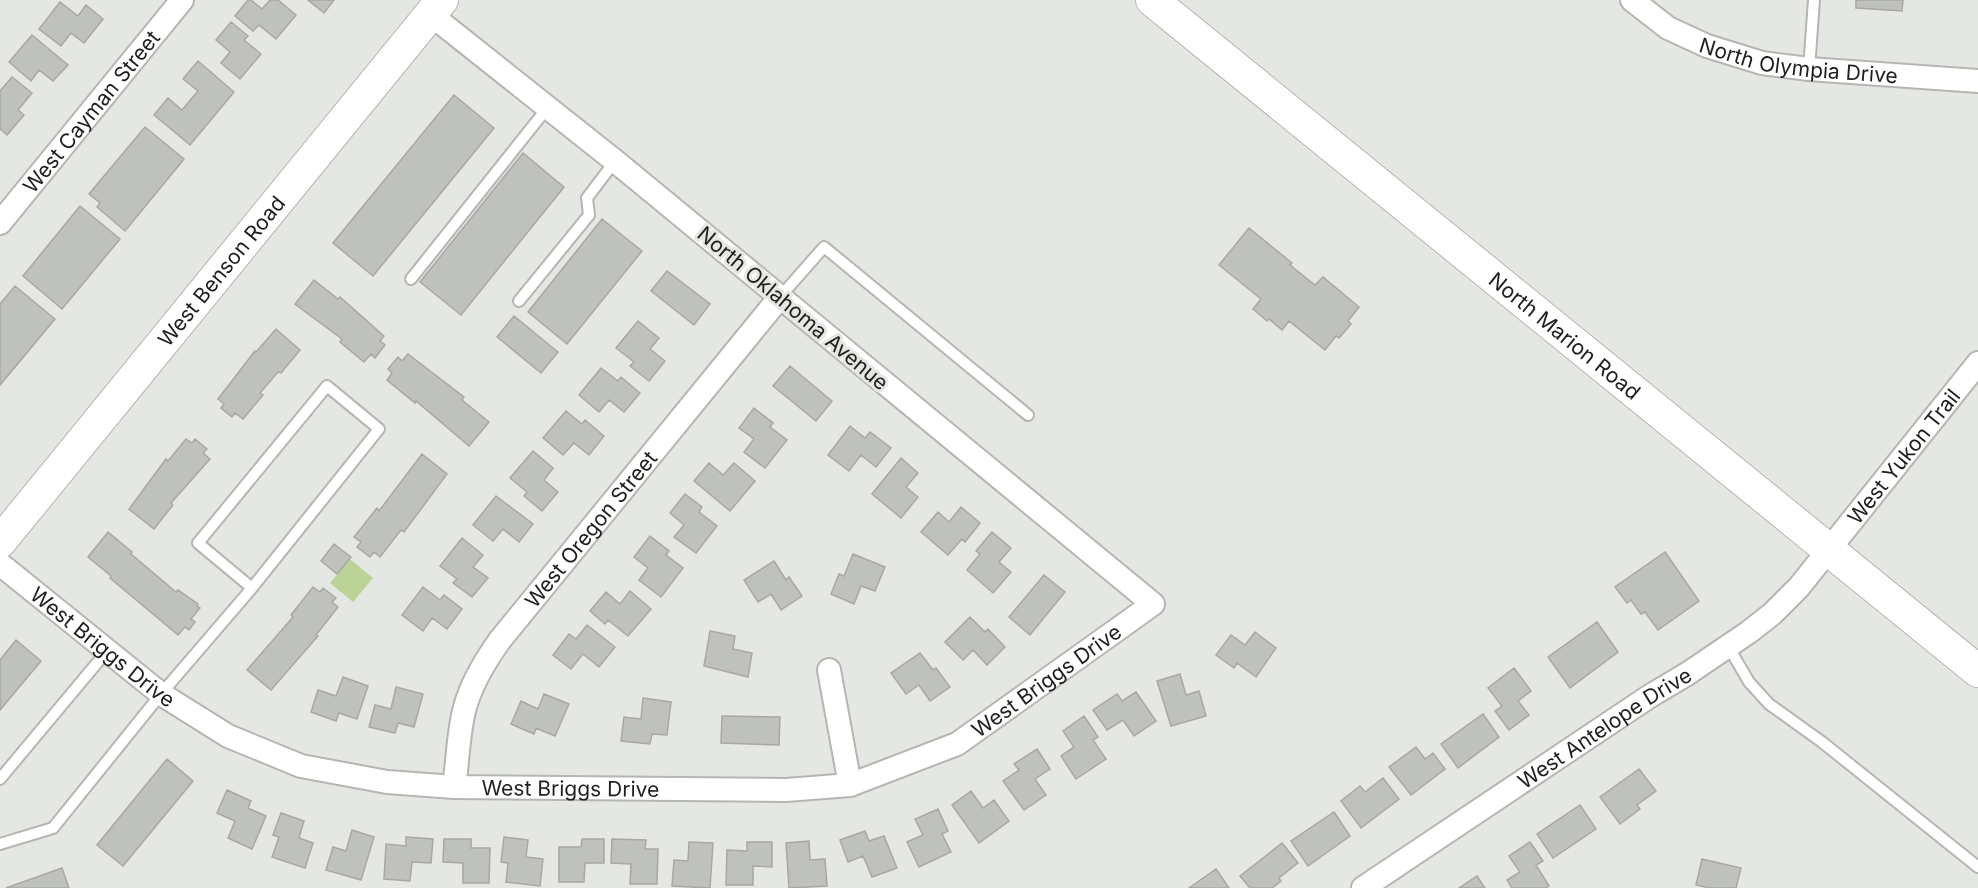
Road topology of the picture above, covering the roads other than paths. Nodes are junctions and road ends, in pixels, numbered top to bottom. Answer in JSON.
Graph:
{"nodes":[{"id":1,"x":182,"y":0,"type":"edge"},
{"id":2,"x":1152,"y":0,"type":"edge"},
{"id":3,"x":1632,"y":0,"type":"edge"},
{"id":4,"x":1814,"y":0,"type":"edge"},
{"id":5,"x":436,"y":7,"type":"edge"},
{"id":6,"x":1809,"y":69,"type":"junction"},
{"id":7,"x":1978,"y":81,"type":"edge"},
{"id":8,"x":548,"y":106,"type":"junction"},
{"id":9,"x":615,"y":161,"type":"junction"},
{"id":10,"x":0,"y":223,"type":"edge"},
{"id":11,"x":411,"y":279,"type":"dead end"},
{"id":12,"x":780,"y":297,"type":"junction"},
{"id":13,"x":519,"y":301,"type":"dead end"},
{"id":14,"x":1978,"y":363,"type":"edge"},
{"id":15,"x":1028,"y":416,"type":"dead end"},
{"id":16,"x":0,"y":542,"type":"edge"},
{"id":17,"x":1830,"y":550,"type":"junction"},
{"id":18,"x":0,"y":564,"type":"edge"},
{"id":19,"x":252,"y":588,"type":"junction"},
{"id":20,"x":1153,"y":604,"type":"joint"},
{"id":21,"x":1728,"y":646,"type":"junction"},
{"id":22,"x":107,"y":651,"type":"junction"},
{"id":23,"x":829,"y":670,"type":"dead end"},
{"id":24,"x":1978,"y":671,"type":"edge"},
{"id":25,"x":161,"y":694,"type":"junction"},
{"id":26,"x":0,"y":779,"type":"edge"},
{"id":27,"x":850,"y":784,"type":"junction"},
{"id":28,"x":454,"y":787,"type":"junction"},
{"id":29,"x":0,"y":844,"type":"edge"},
{"id":30,"x":1978,"y":867,"type":"edge"},
{"id":31,"x":1363,"y":888,"type":"edge"}],
"edges":[{"from":1,"to":10,"type":"street","name":"West Cayman Street"},
{"from":2,"to":17,"type":"main road","name":"North Marion Road"},
{"from":3,"to":6,"type":"street","name":"North Olympia Drive"},
{"from":4,"to":6,"type":"lane"},
{"from":5,"to":8,"type":"street","name":"North Oklahoma Avenue"},
{"from":5,"to":16,"type":"main road","name":"West Benson Road"},
{"from":6,"to":7,"type":"street","name":"North Olympia Drive"},
{"from":8,"to":9,"type":"street","name":"North Oklahoma Avenue"},
{"from":8,"to":11,"type":"lane"},
{"from":9,"to":12,"type":"street","name":"North Oklahoma Avenue"},
{"from":9,"to":13,"type":"lane"},
{"from":12,"to":15,"type":"lane"},
{"from":12,"to":20,"type":"street","name":"North Oklahoma Avenue"},
{"from":12,"to":28,"type":"street","name":"West Oregon Street"},
{"from":14,"to":17,"type":"street","name":"West Yukon Trail"},
{"from":17,"to":21,"type":"street","name":"West Antelope Drive"},
{"from":17,"to":24,"type":"main road","name":"North Marion Road"},
{"from":18,"to":22,"type":"street","name":"West Briggs Drive"},
{"from":19,"to":19,"type":"lane"},
{"from":19,"to":25,"type":"lane"},
{"from":20,"to":27,"type":"street","name":"West Briggs Drive"},
{"from":21,"to":30,"type":"lane"},
{"from":21,"to":31,"type":"street","name":"West Antelope Drive"},
{"from":22,"to":25,"type":"street","name":"West Briggs Drive"},
{"from":22,"to":26,"type":"lane"},
{"from":23,"to":27,"type":"street"},
{"from":25,"to":28,"type":"street","name":"West Briggs Drive"},
{"from":25,"to":29,"type":"lane"},
{"from":27,"to":28,"type":"street","name":"West Briggs Drive"}]}
